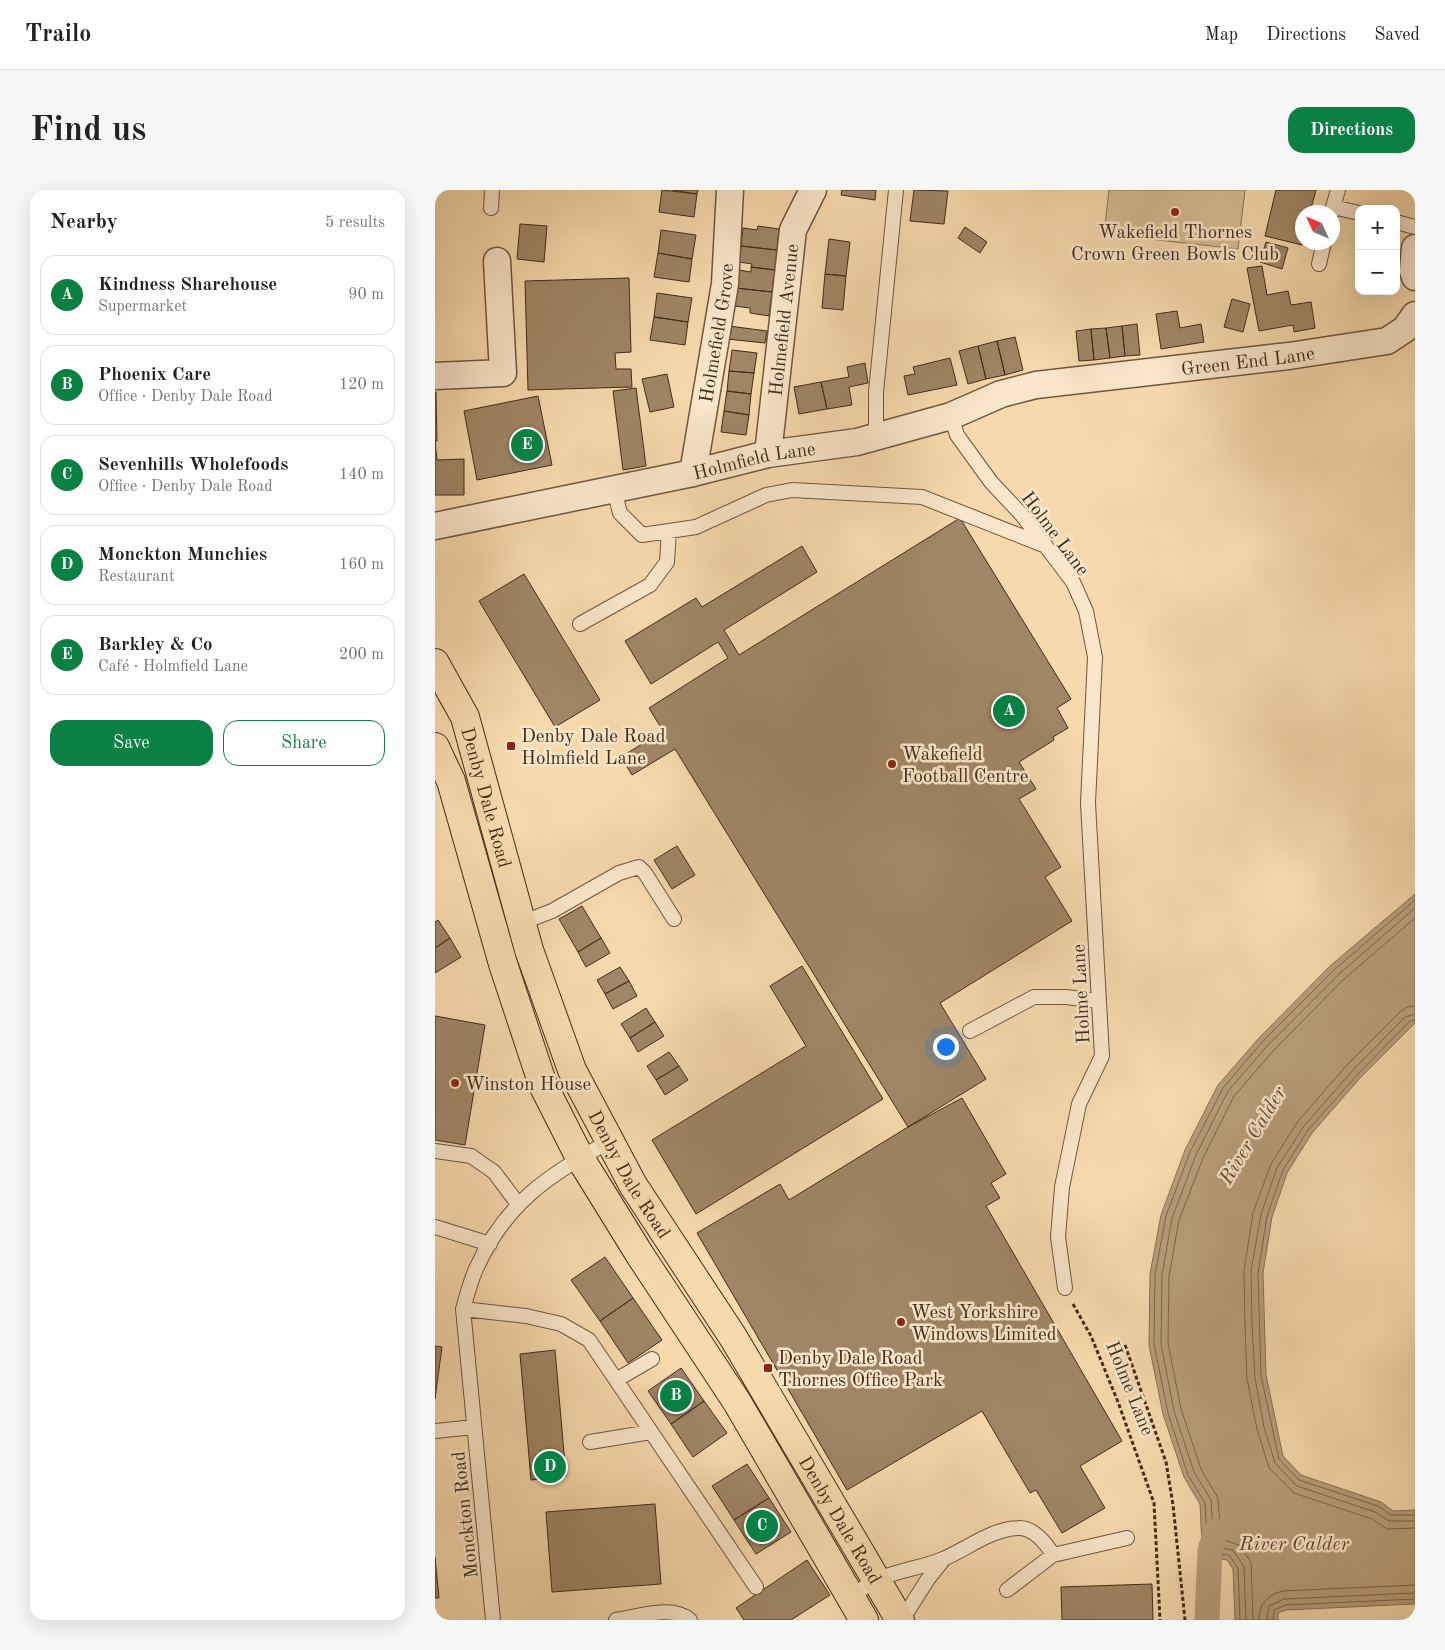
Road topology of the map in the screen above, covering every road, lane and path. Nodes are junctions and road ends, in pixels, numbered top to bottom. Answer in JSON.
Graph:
{"nodes":[{"id":1,"x":492,"y":190,"type":"edge"},
{"id":2,"x":730,"y":190,"type":"edge"},
{"id":3,"x":813,"y":190,"type":"edge"},
{"id":4,"x":897,"y":190,"type":"edge"},
{"id":5,"x":1338,"y":190,"type":"edge"},
{"id":6,"x":1334,"y":205,"type":"edge"},
{"id":7,"x":491,"y":208,"type":"dead end"},
{"id":8,"x":1340,"y":211,"type":"edge"},
{"id":9,"x":1355,"y":213,"type":"edge"},
{"id":10,"x":1400,"y":223,"type":"edge"},
{"id":11,"x":1415,"y":227,"type":"edge"},
{"id":12,"x":1415,"y":248,"type":"edge"},
{"id":13,"x":1322,"y":250,"type":"edge"},
{"id":14,"x":497,"y":261,"type":"dead end"},
{"id":15,"x":1319,"y":264,"type":"dead end"},
{"id":16,"x":1415,"y":277,"type":"edge"},
{"id":17,"x":1415,"y":315,"type":"edge"},
{"id":18,"x":435,"y":376,"type":"edge"},
{"id":19,"x":1070,"y":380,"type":"joint"},
{"id":20,"x":951,"y":416,"type":"junction"},
{"id":21,"x":876,"y":436,"type":"junction"},
{"id":22,"x":768,"y":454,"type":"junction"},
{"id":23,"x":693,"y":473,"type":"junction"},
{"id":24,"x":614,"y":489,"type":"junction"},
{"id":25,"x":435,"y":526,"type":"edge"},
{"id":26,"x":669,"y":531,"type":"junction"},
{"id":27,"x":1047,"y":547,"type":"junction"},
{"id":28,"x":580,"y":624,"type":"dead end"},
{"id":29,"x":435,"y":662,"type":"edge"},
{"id":30,"x":435,"y":729,"type":"edge"},
{"id":31,"x":438,"y":752,"type":"edge"},
{"id":32,"x":674,"y":919,"type":"dead end"},
{"id":33,"x":521,"y":922,"type":"junction"},
{"id":34,"x":1098,"y":1002,"type":"junction"},
{"id":35,"x":970,"y":1031,"type":"dead end"},
{"id":36,"x":610,"y":1141,"type":"junction"},
{"id":37,"x":435,"y":1151,"type":"edge"},
{"id":38,"x":580,"y":1158,"type":"junction"},
{"id":39,"x":518,"y":1204,"type":"junction"},
{"id":40,"x":435,"y":1227,"type":"edge"},
{"id":41,"x":490,"y":1244,"type":"junction"},
{"id":42,"x":1065,"y":1288,"type":"joint"},
{"id":43,"x":463,"y":1310,"type":"junction"},
{"id":44,"x":1125,"y":1346,"type":"dead end"},
{"id":45,"x":652,"y":1359,"type":"dead end"},
{"id":46,"x":616,"y":1380,"type":"junction"},
{"id":47,"x":474,"y":1427,"type":"junction"},
{"id":48,"x":435,"y":1430,"type":"edge"},
{"id":49,"x":651,"y":1432,"type":"junction"},
{"id":50,"x":590,"y":1442,"type":"dead end"},
{"id":51,"x":1127,"y":1538,"type":"dead end"},
{"id":52,"x":1053,"y":1555,"type":"junction"},
{"id":53,"x":945,"y":1559,"type":"junction"},
{"id":54,"x":877,"y":1580,"type":"junction"},
{"id":55,"x":756,"y":1588,"type":"dead end"},
{"id":56,"x":1007,"y":1590,"type":"dead end"},
{"id":57,"x":851,"y":1597,"type":"junction"},
{"id":58,"x":493,"y":1620,"type":"edge"},
{"id":59,"x":616,"y":1620,"type":"edge"},
{"id":60,"x":690,"y":1620,"type":"edge"},
{"id":61,"x":864,"y":1620,"type":"edge"},
{"id":62,"x":901,"y":1620,"type":"edge"},
{"id":63,"x":1160,"y":1620,"type":"edge"},
{"id":64,"x":1185,"y":1620,"type":"edge"}],
"edges":[{"from":1,"to":7,"type":"lane"},
{"from":2,"to":23,"type":"street","name":"Holmefield Grove"},
{"from":3,"to":22,"type":"street","name":"Holmefield Avenue"},
{"from":4,"to":21,"type":"lane"},
{"from":5,"to":6,"type":"lane"},
{"from":8,"to":9,"type":"lane"},
{"from":10,"to":11,"type":"lane"},
{"from":12,"to":16,"type":"street"},
{"from":13,"to":15,"type":"lane"},
{"from":14,"to":18,"type":"street"},
{"from":17,"to":19,"type":"street","name":"Green End Lane"},
{"from":19,"to":20,"type":"street","name":"Holmfield Lane"},
{"from":20,"to":21,"type":"street","name":"Holmfield Lane"},
{"from":20,"to":27,"type":"lane","name":"Holme Lane"},
{"from":21,"to":22,"type":"street","name":"Holmfield Lane"},
{"from":22,"to":23,"type":"street","name":"Holmfield Lane"},
{"from":23,"to":24,"type":"street","name":"Holmfield Lane"},
{"from":24,"to":25,"type":"street","name":"Holmfield Lane"},
{"from":24,"to":26,"type":"lane"},
{"from":26,"to":27,"type":"lane"},
{"from":26,"to":28,"type":"lane"},
{"from":27,"to":34,"type":"lane","name":"Holme Lane"},
{"from":29,"to":33,"type":"main road","name":"Denby Dale Road"},
{"from":30,"to":31,"type":"main road","name":"Denby Dale Road"},
{"from":31,"to":38,"type":"main road","name":"Denby Dale Road"},
{"from":32,"to":33,"type":"lane"},
{"from":33,"to":36,"type":"main road","name":"Denby Dale Road"},
{"from":34,"to":35,"type":"lane"},
{"from":34,"to":42,"type":"lane","name":"Holme Lane"},
{"from":36,"to":38,"type":"lane","name":"Monckton Road"},
{"from":36,"to":54,"type":"main road","name":"Denby Dale Road"},
{"from":37,"to":39,"type":"lane"},
{"from":38,"to":39,"type":"lane","name":"Monckton Road"},
{"from":38,"to":57,"type":"main road","name":"Denby Dale Road"},
{"from":39,"to":41,"type":"lane","name":"Monckton Road"},
{"from":40,"to":41,"type":"lane"},
{"from":41,"to":43,"type":"lane","name":"Monckton Road"},
{"from":42,"to":63,"type":"path","name":"Holme Lane"},
{"from":43,"to":46,"type":"lane"},
{"from":43,"to":47,"type":"lane","name":"Monckton Road"},
{"from":44,"to":64,"type":"path"},
{"from":45,"to":46,"type":"lane"},
{"from":46,"to":49,"type":"lane"},
{"from":47,"to":48,"type":"lane"},
{"from":47,"to":58,"type":"lane","name":"Monckton Road"},
{"from":49,"to":50,"type":"lane"},
{"from":49,"to":55,"type":"lane"},
{"from":51,"to":52,"type":"lane"},
{"from":52,"to":53,"type":"lane"},
{"from":52,"to":56,"type":"lane"},
{"from":53,"to":54,"type":"lane"},
{"from":53,"to":62,"type":"lane"},
{"from":54,"to":57,"type":"lane"},
{"from":54,"to":62,"type":"main road","name":"Denby Dale Road"},
{"from":57,"to":61,"type":"main road","name":"Denby Dale Road"},
{"from":59,"to":60,"type":"lane"}]}
